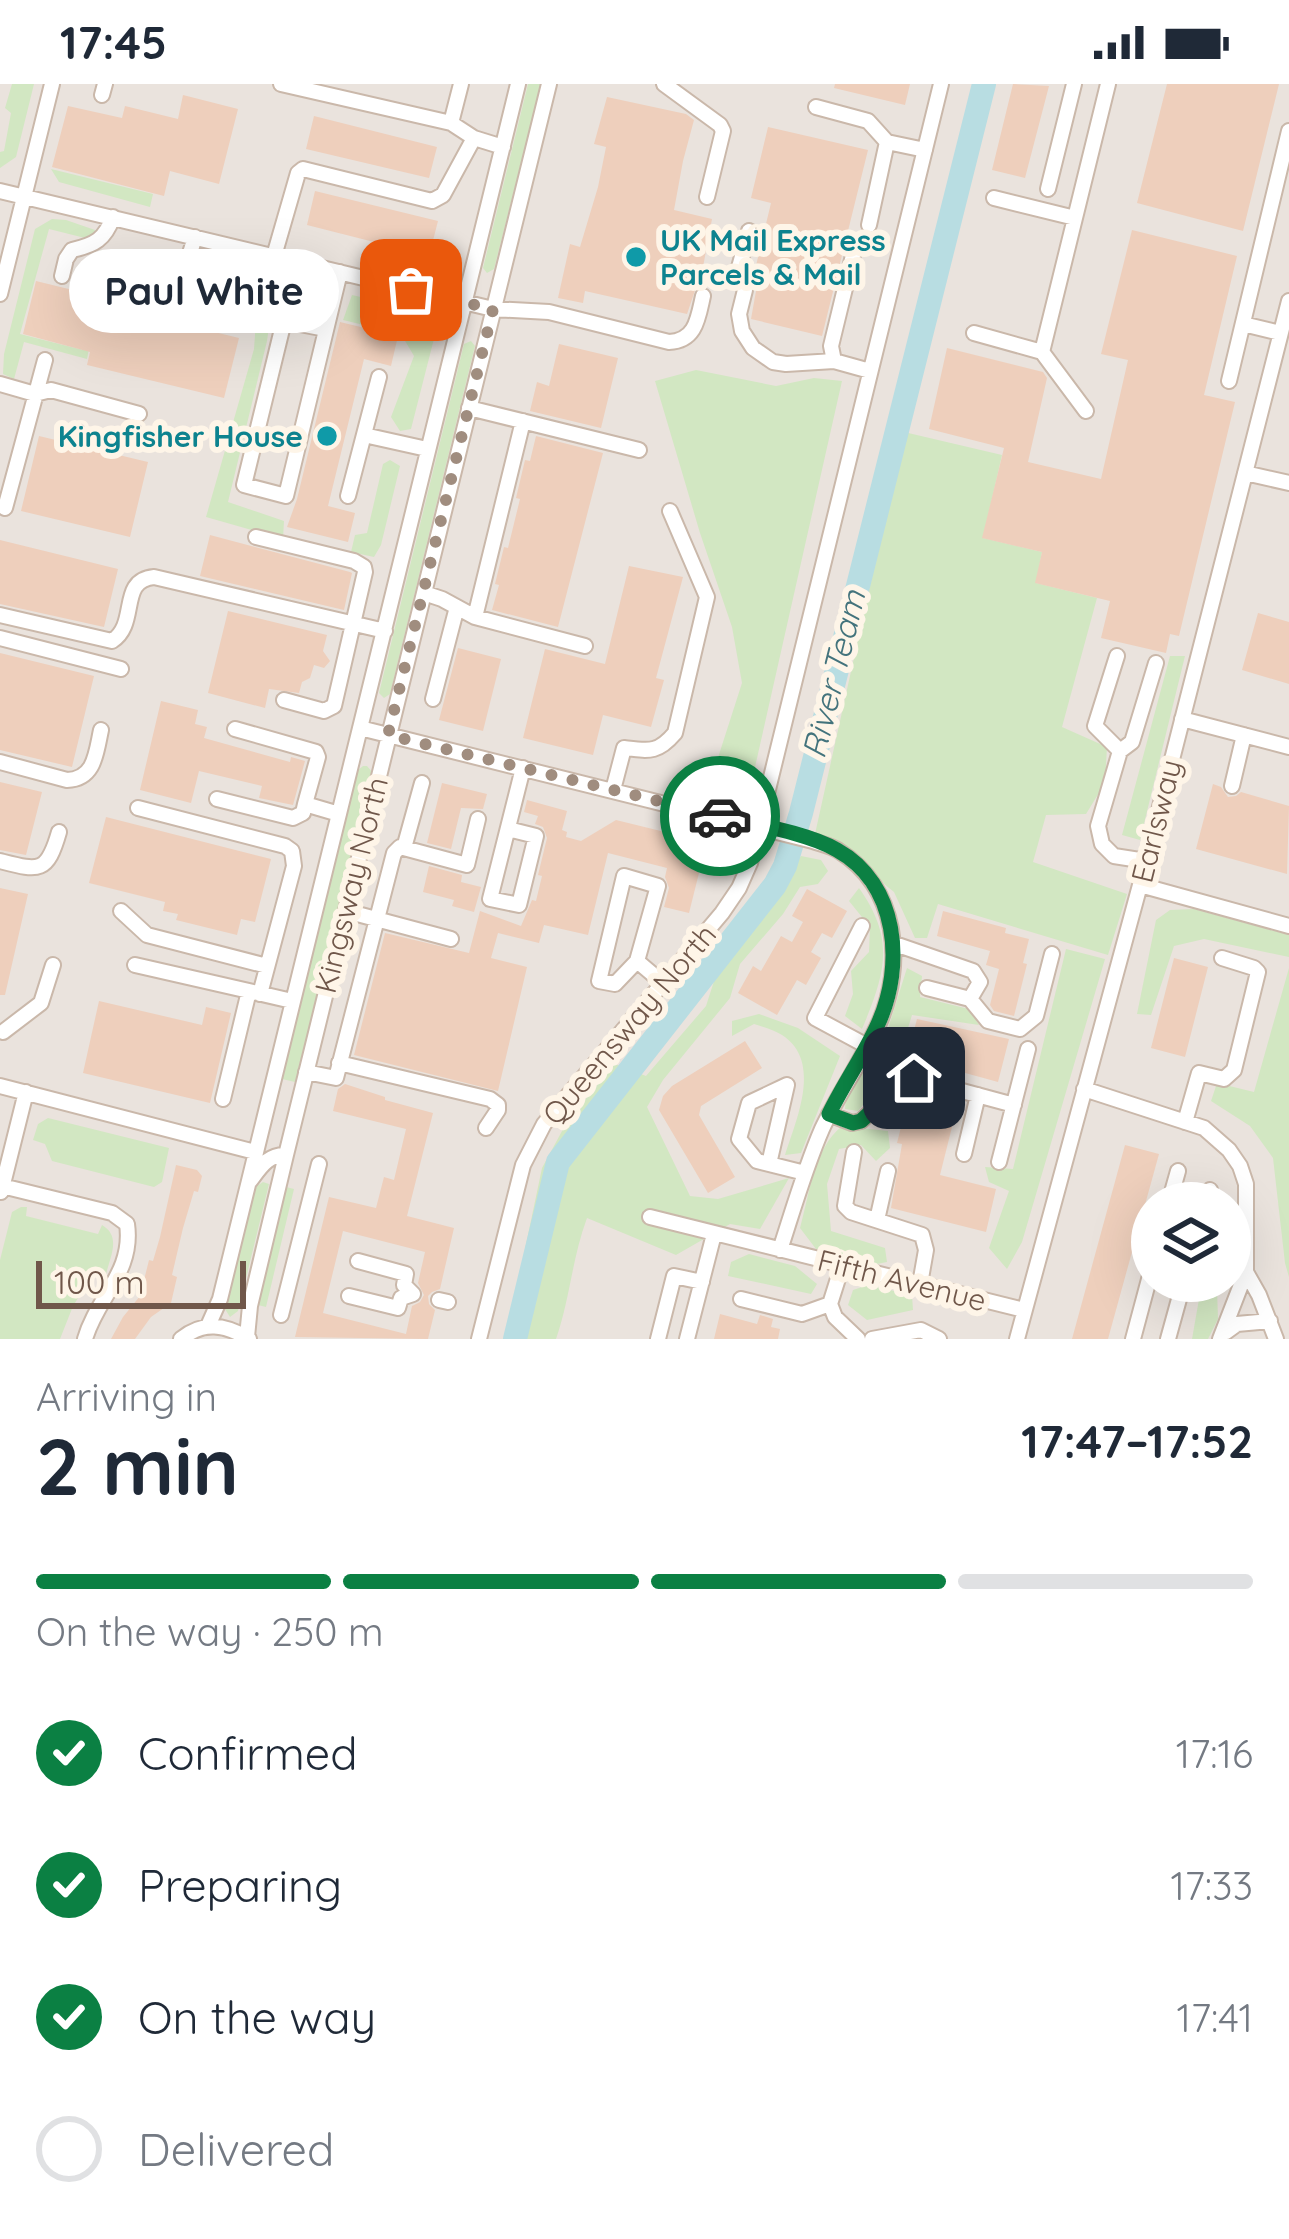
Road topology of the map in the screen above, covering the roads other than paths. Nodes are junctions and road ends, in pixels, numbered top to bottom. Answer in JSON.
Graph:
{"nodes":[{"id":1,"x":52,"y":84,"type":"edge"},
{"id":2,"x":280,"y":84,"type":"edge"},
{"id":3,"x":461,"y":84,"type":"edge"},
{"id":4,"x":518,"y":84,"type":"edge"},
{"id":5,"x":549,"y":84,"type":"edge"},
{"id":6,"x":664,"y":84,"type":"edge"},
{"id":7,"x":941,"y":84,"type":"edge"},
{"id":8,"x":1074,"y":84,"type":"edge"},
{"id":9,"x":1090,"y":84,"type":"edge"},
{"id":10,"x":1107,"y":86,"type":"edge"},
{"id":11,"x":816,"y":106,"type":"dead end"},
{"id":12,"x":451,"y":123,"type":"junction"},
{"id":13,"x":1289,"y":131,"type":"edge"},
{"id":14,"x":474,"y":138,"type":"junction"},
{"id":15,"x":887,"y":142,"type":"junction"},
{"id":16,"x":503,"y":147,"type":"junction"},
{"id":17,"x":925,"y":150,"type":"junction"},
{"id":18,"x":1286,"y":156,"type":"edge"},
{"id":19,"x":1048,"y":189,"type":"dead end"},
{"id":20,"x":0,"y":191,"type":"edge"},
{"id":21,"x":24,"y":196,"type":"junction"},
{"id":22,"x":707,"y":197,"type":"dead end"},
{"id":23,"x":994,"y":198,"type":"dead end"},
{"id":24,"x":113,"y":217,"type":"junction"},
{"id":25,"x":1075,"y":218,"type":"junction"},
{"id":26,"x":869,"y":225,"type":"dead end"},
{"id":27,"x":749,"y":231,"type":"dead end"},
{"id":28,"x":195,"y":237,"type":"junction"},
{"id":29,"x":856,"y":243,"type":"dead end"},
{"id":30,"x":274,"y":256,"type":"junction"},
{"id":31,"x":3,"y":269,"type":"edge"},
{"id":32,"x":340,"y":272,"type":"junction"},
{"id":33,"x":62,"y":276,"type":"dead end"},
{"id":34,"x":121,"y":277,"type":"dead end"},
{"id":35,"x":178,"y":292,"type":"junction"},
{"id":36,"x":0,"y":294,"type":"edge"},
{"id":37,"x":703,"y":296,"type":"dead end"},
{"id":38,"x":464,"y":302,"type":"junction"},
{"id":39,"x":1289,"y":302,"type":"edge"},
{"id":40,"x":493,"y":309,"type":"junction"},
{"id":41,"x":246,"y":310,"type":"dead end"},
{"id":42,"x":1243,"y":324,"type":"junction"},
{"id":43,"x":326,"y":329,"type":"junction"},
{"id":44,"x":974,"y":333,"type":"dead end"},
{"id":45,"x":1280,"y":333,"type":"junction"},
{"id":46,"x":1042,"y":352,"type":"junction"},
{"id":47,"x":45,"y":360,"type":"dead end"},
{"id":48,"x":833,"y":361,"type":"junction"},
{"id":49,"x":870,"y":371,"type":"junction"},
{"id":50,"x":379,"y":377,"type":"dead end"},
{"id":51,"x":1229,"y":381,"type":"dead end"},
{"id":52,"x":0,"y":384,"type":"edge"},
{"id":53,"x":35,"y":394,"type":"junction"},
{"id":54,"x":470,"y":408,"type":"junction"},
{"id":55,"x":1086,"y":411,"type":"dead end"},
{"id":56,"x":139,"y":414,"type":"dead end"},
{"id":57,"x":523,"y":421,"type":"junction"},
{"id":58,"x":364,"y":434,"type":"junction"},
{"id":59,"x":427,"y":449,"type":"junction"},
{"id":60,"x":639,"y":450,"type":"dead end"},
{"id":61,"x":1244,"y":472,"type":"junction"},
{"id":62,"x":1289,"y":483,"type":"edge"},
{"id":63,"x":348,"y":496,"type":"dead end"},
{"id":64,"x":5,"y":508,"type":"dead end"},
{"id":65,"x":670,"y":511,"type":"dead end"},
{"id":66,"x":256,"y":537,"type":"dead end"},
{"id":67,"x":424,"y":593,"type":"junction"},
{"id":68,"x":457,"y":607,"type":"junction"},
{"id":69,"x":0,"y":615,"type":"edge"},
{"id":70,"x":475,"y":617,"type":"junction"},
{"id":71,"x":354,"y":624,"type":"junction"},
{"id":72,"x":385,"y":631,"type":"junction"},
{"id":73,"x":0,"y":638,"type":"edge"},
{"id":74,"x":585,"y":646,"type":"dead end"},
{"id":75,"x":1117,"y":656,"type":"dead end"},
{"id":76,"x":1156,"y":663,"type":"dead end"},
{"id":77,"x":121,"y":669,"type":"dead end"},
{"id":78,"x":433,"y":699,"type":"dead end"},
{"id":79,"x":284,"y":700,"type":"dead end"},
{"id":80,"x":1182,"y":719,"type":"junction"},
{"id":81,"x":360,"y":728,"type":"junction"},
{"id":82,"x":235,"y":729,"type":"dead end"},
{"id":83,"x":101,"y":730,"type":"dead end"},
{"id":84,"x":388,"y":735,"type":"junction"},
{"id":85,"x":1244,"y":735,"type":"junction"},
{"id":86,"x":1289,"y":747,"type":"edge"},
{"id":87,"x":1120,"y":751,"type":"junction"},
{"id":88,"x":0,"y":762,"type":"edge"},
{"id":89,"x":523,"y":768,"type":"junction"},
{"id":90,"x":422,"y":783,"type":"dead end"},
{"id":91,"x":1232,"y":786,"type":"dead end"},
{"id":92,"x":613,"y":790,"type":"junction"},
{"id":93,"x":217,"y":799,"type":"dead end"},
{"id":94,"x":305,"y":805,"type":"junction"},
{"id":95,"x":138,"y":808,"type":"dead end"},
{"id":96,"x":339,"y":814,"type":"junction"},
{"id":97,"x":478,"y":819,"type":"dead end"},
{"id":98,"x":760,"y":826,"type":"junction"},
{"id":99,"x":508,"y":829,"type":"junction"},
{"id":100,"x":59,"y":832,"type":"dead end"},
{"id":101,"x":404,"y":848,"type":"junction"},
{"id":102,"x":0,"y":861,"type":"edge"},
{"id":103,"x":1146,"y":861,"type":"junction"},
{"id":104,"x":1140,"y":884,"type":"junction"},
{"id":105,"x":121,"y":911,"type":"dead end"},
{"id":106,"x":346,"y":911,"type":"junction"},
{"id":107,"x":376,"y":919,"type":"junction"},
{"id":108,"x":862,"y":926,"type":"dead end"},
{"id":109,"x":1289,"y":926,"type":"edge"},
{"id":110,"x":451,"y":939,"type":"dead end"},
{"id":111,"x":895,"y":944,"type":"junction"},
{"id":112,"x":1052,"y":954,"type":"dead end"},
{"id":113,"x":1222,"y":958,"type":"dead end"},
{"id":114,"x":638,"y":961,"type":"junction"},
{"id":115,"x":53,"y":964,"type":"dead end"},
{"id":116,"x":135,"y":965,"type":"dead end"},
{"id":117,"x":267,"y":966,"type":"junction"},
{"id":118,"x":663,"y":983,"type":"junction"},
{"id":119,"x":927,"y":988,"type":"dead end"},
{"id":120,"x":254,"y":993,"type":"junction"},
{"id":121,"x":970,"y":999,"type":"junction"},
{"id":122,"x":292,"y":1001,"type":"junction"},
{"id":123,"x":1,"y":1037,"type":"edge"},
{"id":124,"x":866,"y":1046,"type":"junction"},
{"id":125,"x":1028,"y":1049,"type":"dead end"},
{"id":126,"x":339,"y":1063,"type":"junction"},
{"id":127,"x":306,"y":1072,"type":"junction"},
{"id":128,"x":0,"y":1086,"type":"edge"},
{"id":129,"x":1084,"y":1089,"type":"junction"},
{"id":130,"x":26,"y":1093,"type":"junction"},
{"id":131,"x":978,"y":1095,"type":"junction"},
{"id":132,"x":223,"y":1099,"type":"dead end"},
{"id":133,"x":1014,"y":1105,"type":"junction"},
{"id":134,"x":829,"y":1114,"type":"junction"},
{"id":135,"x":1185,"y":1122,"type":"junction"},
{"id":136,"x":486,"y":1128,"type":"dead end"},
{"id":137,"x":255,"y":1152,"type":"junction"},
{"id":138,"x":854,"y":1152,"type":"dead end"},
{"id":139,"x":964,"y":1154,"type":"dead end"},
{"id":140,"x":286,"y":1155,"type":"junction"},
{"id":141,"x":999,"y":1162,"type":"dead end"},
{"id":142,"x":319,"y":1164,"type":"dead end"},
{"id":143,"x":769,"y":1164,"type":"junction"},
{"id":144,"x":888,"y":1171,"type":"dead end"},
{"id":145,"x":1178,"y":1171,"type":"dead end"},
{"id":146,"x":805,"y":1174,"type":"junction"},
{"id":147,"x":1175,"y":1182,"type":"edge"},
{"id":148,"x":1245,"y":1182,"type":"edge"},
{"id":149,"x":247,"y":1185,"type":"junction"},
{"id":150,"x":1,"y":1191,"type":"edge"},
{"id":151,"x":650,"y":1217,"type":"dead end"},
{"id":152,"x":877,"y":1220,"type":"junction"},
{"id":153,"x":714,"y":1234,"type":"junction"},
{"id":154,"x":780,"y":1250,"type":"junction"},
{"id":155,"x":358,"y":1261,"type":"dead end"},
{"id":156,"x":842,"y":1266,"type":"junction"},
{"id":157,"x":702,"y":1282,"type":"junction"},
{"id":158,"x":1251,"y":1282,"type":"edge"},
{"id":159,"x":920,"y":1284,"type":"junction"},
{"id":160,"x":349,"y":1296,"type":"dead end"},
{"id":161,"x":740,"y":1299,"type":"dead end"},
{"id":162,"x":1142,"y":1302,"type":"edge"},
{"id":163,"x":1178,"y":1302,"type":"edge"},
{"id":164,"x":1234,"y":1302,"type":"edge"},
{"id":165,"x":830,"y":1304,"type":"junction"},
{"id":166,"x":1024,"y":1310,"type":"junction"},
{"id":167,"x":281,"y":1316,"type":"dead end"},
{"id":168,"x":1270,"y":1322,"type":"junction"},
{"id":169,"x":208,"y":1326,"type":"junction"},
{"id":170,"x":1221,"y":1337,"type":"edge"},
{"id":171,"x":248,"y":1338,"type":"edge"},
{"id":172,"x":85,"y":1339,"type":"edge"},
{"id":173,"x":181,"y":1339,"type":"edge"},
{"id":174,"x":479,"y":1339,"type":"edge"},
{"id":175,"x":658,"y":1339,"type":"edge"},
{"id":176,"x":687,"y":1339,"type":"edge"},
{"id":177,"x":858,"y":1339,"type":"edge"},
{"id":178,"x":872,"y":1339,"type":"edge"},
{"id":179,"x":939,"y":1339,"type":"edge"},
{"id":180,"x":1017,"y":1339,"type":"edge"},
{"id":181,"x":1132,"y":1339,"type":"edge"},
{"id":182,"x":1168,"y":1339,"type":"edge"},
{"id":183,"x":1276,"y":1339,"type":"edge"}],
"edges":[{"from":1,"to":21,"type":"street"},
{"from":2,"to":12,"type":"street"},
{"from":3,"to":12,"type":"street"},
{"from":4,"to":16,"type":"street","name":"Kingsway North"},
{"from":5,"to":40,"type":"street","name":"Kingsway North"},
{"from":6,"to":22,"type":"street"},
{"from":7,"to":17,"type":"street","name":"Queensway North"},
{"from":8,"to":19,"type":"street"},
{"from":9,"to":10,"type":"street"},
{"from":10,"to":25,"type":"street"},
{"from":11,"to":15,"type":"street"},
{"from":12,"to":14,"type":"street"},
{"from":13,"to":18,"type":"street"},
{"from":14,"to":16,"type":"street"},
{"from":14,"to":30,"type":"street"},
{"from":15,"to":17,"type":"street"},
{"from":15,"to":26,"type":"street"},
{"from":16,"to":38,"type":"street","name":"Kingsway North"},
{"from":17,"to":49,"type":"street","name":"Queensway North"},
{"from":18,"to":42,"type":"street"},
{"from":20,"to":21,"type":"street"},
{"from":21,"to":24,"type":"street"},
{"from":21,"to":31,"type":"street"},
{"from":23,"to":25,"type":"street"},
{"from":24,"to":28,"type":"street"},
{"from":24,"to":33,"type":"street"},
{"from":25,"to":46,"type":"street"},
{"from":27,"to":48,"type":"street"},
{"from":28,"to":30,"type":"street"},
{"from":28,"to":35,"type":"street"},
{"from":29,"to":48,"type":"street"},
{"from":30,"to":32,"type":"street"},
{"from":31,"to":36,"type":"street"},
{"from":32,"to":38,"type":"street"},
{"from":32,"to":43,"type":"street"},
{"from":34,"to":35,"type":"street"},
{"from":35,"to":41,"type":"street"},
{"from":37,"to":40,"type":"street"},
{"from":38,"to":40,"type":"street"},
{"from":38,"to":59,"type":"street","name":"Kingsway North"},
{"from":39,"to":45,"type":"street","name":"Earlsway"},
{"from":40,"to":54,"type":"street","name":"Kingsway North"},
{"from":42,"to":45,"type":"street"},
{"from":42,"to":51,"type":"street"},
{"from":43,"to":43,"type":"street"},
{"from":44,"to":46,"type":"street"},
{"from":45,"to":61,"type":"street","name":"Earlsway"},
{"from":46,"to":55,"type":"street"},
{"from":47,"to":53,"type":"street"},
{"from":48,"to":49,"type":"street"},
{"from":49,"to":98,"type":"street","name":"Queensway North"},
{"from":50,"to":58,"type":"street"},
{"from":52,"to":53,"type":"street"},
{"from":53,"to":56,"type":"street"},
{"from":53,"to":64,"type":"street"},
{"from":54,"to":57,"type":"street"},
{"from":54,"to":67,"type":"street","name":"Kingsway North"},
{"from":57,"to":60,"type":"street"},
{"from":57,"to":70,"type":"street"},
{"from":58,"to":59,"type":"street"},
{"from":58,"to":63,"type":"street"},
{"from":59,"to":72,"type":"street","name":"Kingsway North"},
{"from":61,"to":62,"type":"street"},
{"from":61,"to":80,"type":"street","name":"Earlsway"},
{"from":65,"to":92,"type":"street"},
{"from":66,"to":71,"type":"street"},
{"from":67,"to":68,"type":"street"},
{"from":67,"to":84,"type":"street","name":"Kingsway North"},
{"from":68,"to":70,"type":"street"},
{"from":68,"to":78,"type":"street"},
{"from":69,"to":71,"type":"street"},
{"from":70,"to":74,"type":"street"},
{"from":71,"to":72,"type":"street"},
{"from":71,"to":79,"type":"street"},
{"from":72,"to":81,"type":"street","name":"Kingsway North"},
{"from":73,"to":77,"type":"street"},
{"from":75,"to":87,"type":"street"},
{"from":76,"to":87,"type":"street"},
{"from":80,"to":85,"type":"street"},
{"from":80,"to":103,"type":"street","name":"Earlsway"},
{"from":81,"to":84,"type":"street","name":"Fifth Avenue"},
{"from":81,"to":96,"type":"street","name":"Kingsway North"},
{"from":82,"to":94,"type":"street"},
{"from":83,"to":88,"type":"street"},
{"from":84,"to":89,"type":"street","name":"Fifth Avenue"},
{"from":84,"to":106,"type":"street","name":"Kingsway North"},
{"from":85,"to":86,"type":"street"},
{"from":85,"to":91,"type":"street"},
{"from":87,"to":103,"type":"street"},
{"from":89,"to":92,"type":"street","name":"Fifth Avenue"},
{"from":89,"to":99,"type":"street"},
{"from":90,"to":101,"type":"street"},
{"from":92,"to":98,"type":"street","name":"Fifth Avenue"},
{"from":93,"to":94,"type":"street"},
{"from":94,"to":96,"type":"street"},
{"from":95,"to":117,"type":"street"},
{"from":96,"to":122,"type":"street","name":"Kingsway North"},
{"from":97,"to":101,"type":"street"},
{"from":98,"to":111,"type":"street","name":"Fifth Avenue"},
{"from":98,"to":118,"type":"street","name":"Queensway North"},
{"from":99,"to":99,"type":"street"},
{"from":100,"to":102,"type":"street"},
{"from":101,"to":107,"type":"street"},
{"from":103,"to":104,"type":"street","name":"Earlsway"},
{"from":104,"to":109,"type":"street"},
{"from":104,"to":129,"type":"street","name":"Earlsway"},
{"from":105,"to":117,"type":"street"},
{"from":106,"to":107,"type":"street"},
{"from":106,"to":127,"type":"street","name":"Kingsway North"},
{"from":107,"to":110,"type":"street"},
{"from":107,"to":126,"type":"street"},
{"from":108,"to":124,"type":"street"},
{"from":111,"to":121,"type":"street"},
{"from":111,"to":124,"type":"street","name":"Fifth Avenue"},
{"from":112,"to":121,"type":"street"},
{"from":113,"to":135,"type":"street"},
{"from":114,"to":114,"type":"street"},
{"from":114,"to":118,"type":"street"},
{"from":115,"to":123,"type":"street"},
{"from":116,"to":120,"type":"street"},
{"from":117,"to":120,"type":"street"},
{"from":118,"to":174,"type":"street","name":"Queensway North"},
{"from":119,"to":121,"type":"street"},
{"from":120,"to":122,"type":"street"},
{"from":120,"to":132,"type":"street"},
{"from":122,"to":137,"type":"street","name":"Kingsway North"},
{"from":124,"to":134,"type":"street","name":"Fifth Avenue"},
{"from":125,"to":133,"type":"street"},
{"from":126,"to":127,"type":"street"},
{"from":126,"to":136,"type":"street"},
{"from":127,"to":140,"type":"street","name":"Kingsway North"},
{"from":128,"to":130,"type":"street"},
{"from":129,"to":135,"type":"street"},
{"from":129,"to":166,"type":"street","name":"Earlsway"},
{"from":130,"to":137,"type":"street"},
{"from":130,"to":150,"type":"street"},
{"from":131,"to":133,"type":"street"},
{"from":131,"to":134,"type":"street"},
{"from":131,"to":139,"type":"street"},
{"from":133,"to":141,"type":"street"},
{"from":134,"to":146,"type":"street","name":"Fifth Avenue"},
{"from":135,"to":148,"type":"street"},
{"from":137,"to":149,"type":"street","name":"Kingsway North"},
{"from":138,"to":152,"type":"street"},
{"from":140,"to":149,"type":"street"},
{"from":140,"to":171,"type":"street","name":"Kingsway North"},
{"from":142,"to":167,"type":"street"},
{"from":143,"to":143,"type":"street"},
{"from":143,"to":146,"type":"street"},
{"from":144,"to":152,"type":"street"},
{"from":145,"to":147,"type":"street"},
{"from":146,"to":154,"type":"street","name":"Fifth Avenue"},
{"from":149,"to":169,"type":"street","name":"Kingsway North"},
{"from":150,"to":172,"type":"street"},
{"from":151,"to":153,"type":"street","name":"Fifth Avenue"},
{"from":152,"to":159,"type":"street"},
{"from":153,"to":154,"type":"street","name":"Fifth Avenue"},
{"from":153,"to":157,"type":"street"},
{"from":154,"to":156,"type":"street","name":"Fifth Avenue"},
{"from":155,"to":160,"type":"street"},
{"from":156,"to":159,"type":"street","name":"Fifth Avenue"},
{"from":156,"to":165,"type":"street"},
{"from":157,"to":175,"type":"street"},
{"from":157,"to":176,"type":"street"},
{"from":158,"to":168,"type":"street"},
{"from":159,"to":166,"type":"street","name":"Fifth Avenue"},
{"from":161,"to":165,"type":"street"},
{"from":162,"to":181,"type":"street"},
{"from":163,"to":182,"type":"street"},
{"from":164,"to":170,"type":"street"},
{"from":165,"to":177,"type":"street"},
{"from":166,"to":180,"type":"street","name":"Earlsway"},
{"from":168,"to":170,"type":"street"},
{"from":168,"to":183,"type":"street"},
{"from":169,"to":171,"type":"street"},
{"from":169,"to":173,"type":"street"},
{"from":178,"to":179,"type":"street"}]}
